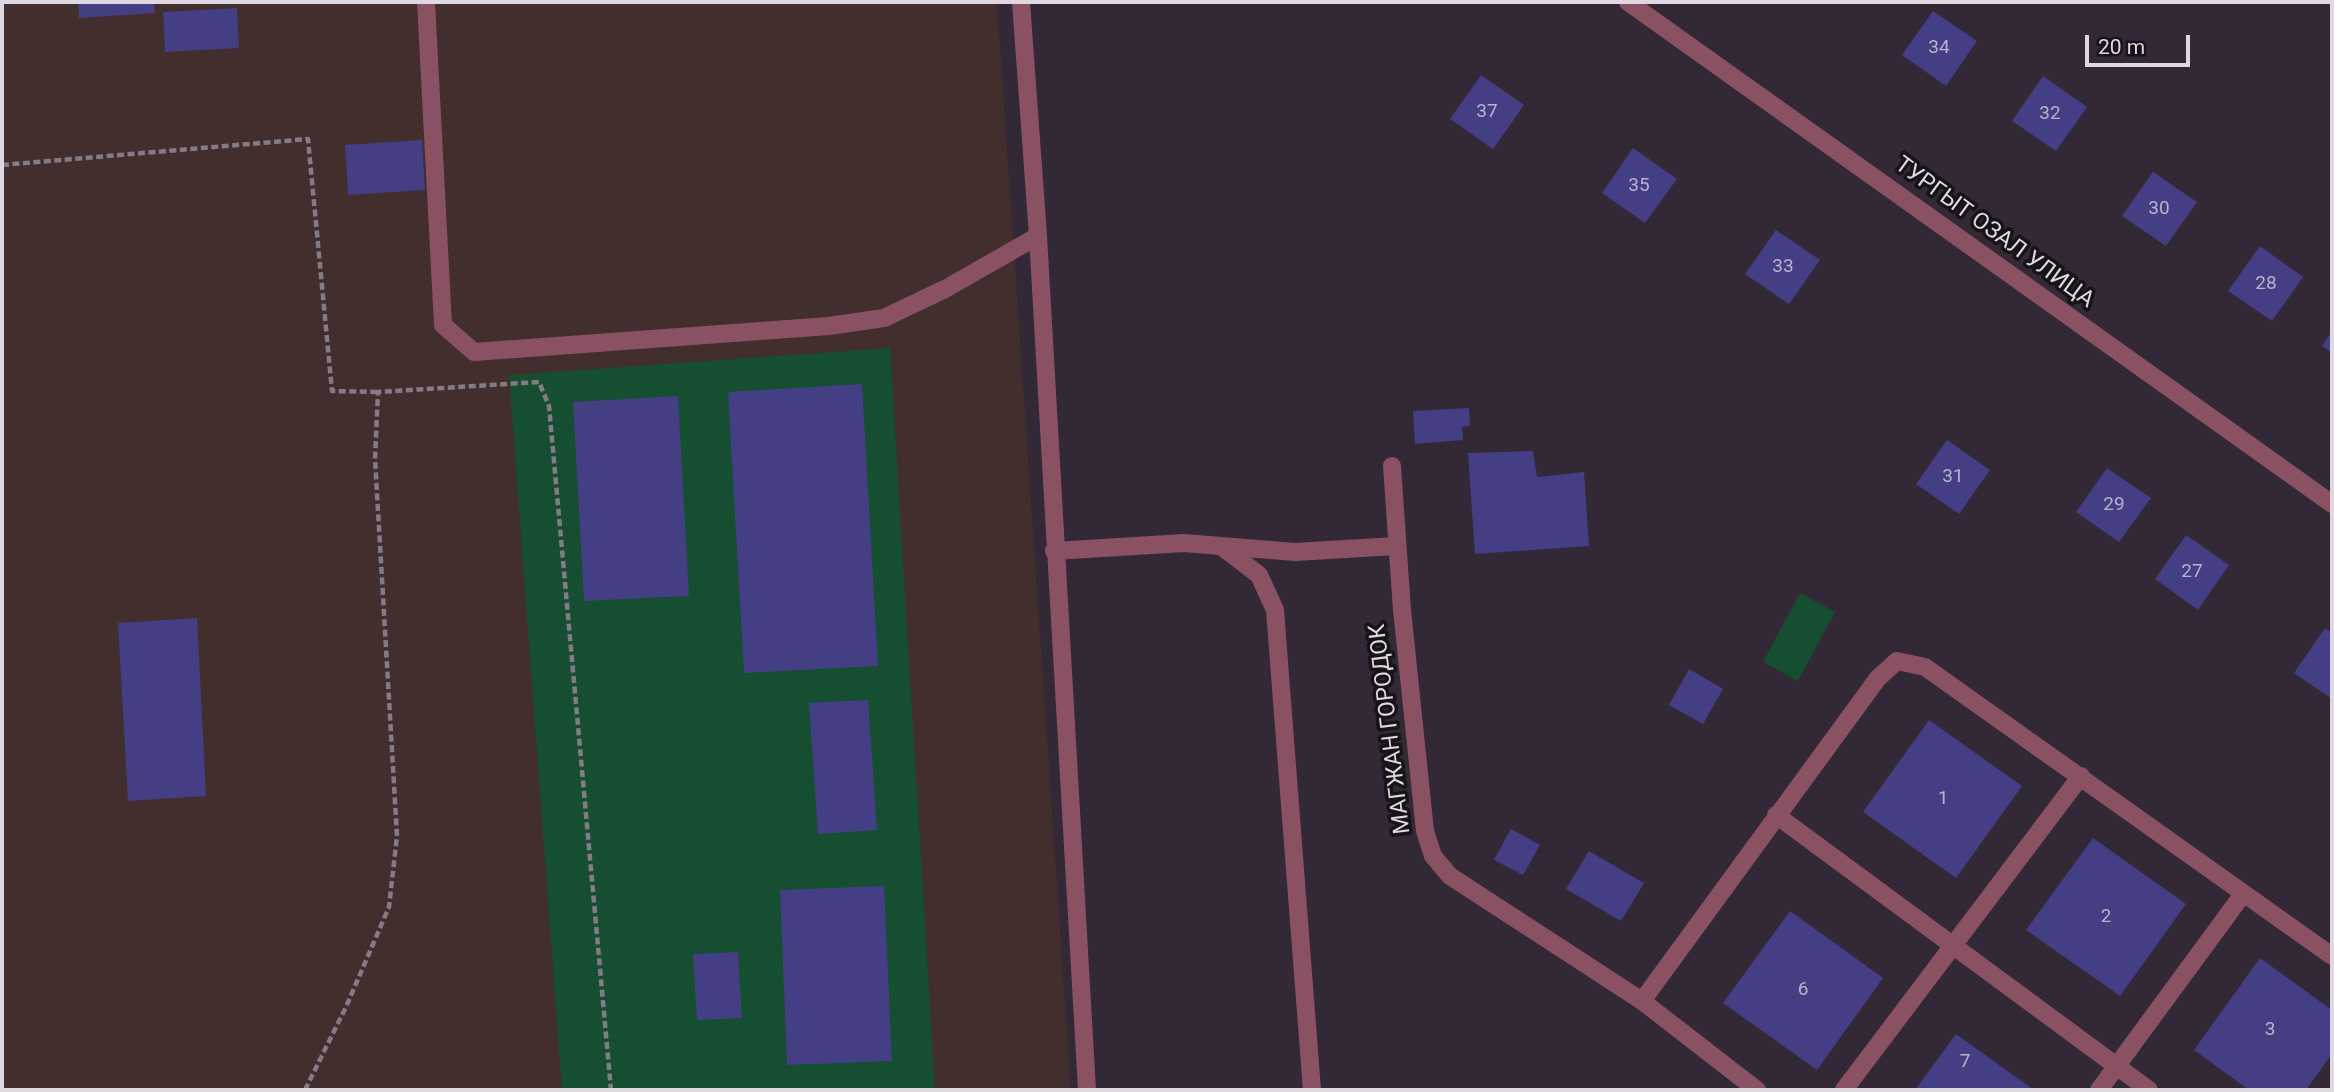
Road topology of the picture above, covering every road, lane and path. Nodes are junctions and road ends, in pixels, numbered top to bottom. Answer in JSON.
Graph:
{"nodes":[{"id":1,"x":426,"y":2,"type":"edge"},
{"id":2,"x":1021,"y":2,"type":"edge"},
{"id":3,"x":1628,"y":2,"type":"edge"},
{"id":4,"x":2,"y":164,"type":"edge"},
{"id":5,"x":1038,"y":236,"type":"junction"},
{"id":6,"x":378,"y":392,"type":"junction"},
{"id":7,"x":1392,"y":466,"type":"dead end"},
{"id":8,"x":2332,"y":504,"type":"edge"},
{"id":9,"x":1221,"y":546,"type":"junction"},
{"id":10,"x":1396,"y":546,"type":"junction"},
{"id":11,"x":1054,"y":551,"type":"junction"},
{"id":12,"x":2081,"y":776,"type":"junction"},
{"id":13,"x":1776,"y":816,"type":"junction"},
{"id":14,"x":2243,"y":894,"type":"junction"},
{"id":15,"x":1952,"y":945,"type":"junction"},
{"id":16,"x":2332,"y":956,"type":"edge"},
{"id":17,"x":1642,"y":1001,"type":"junction"},
{"id":18,"x":2116,"y":1066,"type":"junction"},
{"id":19,"x":305,"y":1090,"type":"edge"},
{"id":20,"x":611,"y":1090,"type":"edge"},
{"id":21,"x":1087,"y":1090,"type":"edge"},
{"id":22,"x":1312,"y":1090,"type":"edge"},
{"id":23,"x":1757,"y":1090,"type":"edge"},
{"id":24,"x":1844,"y":1090,"type":"edge"},
{"id":25,"x":2099,"y":1090,"type":"edge"},
{"id":26,"x":2149,"y":1090,"type":"edge"}],
"edges":[{"from":1,"to":5,"type":"street"},
{"from":2,"to":5,"type":"street"},
{"from":3,"to":8,"type":"street","name":"ТУРГЫТ ОЗАЛ УЛИЦА"},
{"from":4,"to":6,"type":"path"},
{"from":5,"to":11,"type":"street"},
{"from":6,"to":19,"type":"path"},
{"from":6,"to":20,"type":"path"},
{"from":7,"to":10,"type":"street","name":"МАГЖАН ГОРОДОК"},
{"from":9,"to":10,"type":"street"},
{"from":9,"to":11,"type":"street"},
{"from":9,"to":22,"type":"street"},
{"from":10,"to":17,"type":"street","name":"МАГЖАН ГОРОДОК"},
{"from":11,"to":21,"type":"street"},
{"from":12,"to":13,"type":"street"},
{"from":12,"to":14,"type":"street"},
{"from":12,"to":15,"type":"street"},
{"from":13,"to":15,"type":"street"},
{"from":13,"to":17,"type":"street"},
{"from":14,"to":16,"type":"street"},
{"from":14,"to":18,"type":"street"},
{"from":15,"to":18,"type":"street"},
{"from":15,"to":24,"type":"street"},
{"from":17,"to":23,"type":"street","name":"МАГЖАН ГОРОДОК"},
{"from":18,"to":25,"type":"street"},
{"from":18,"to":26,"type":"street"}]}
